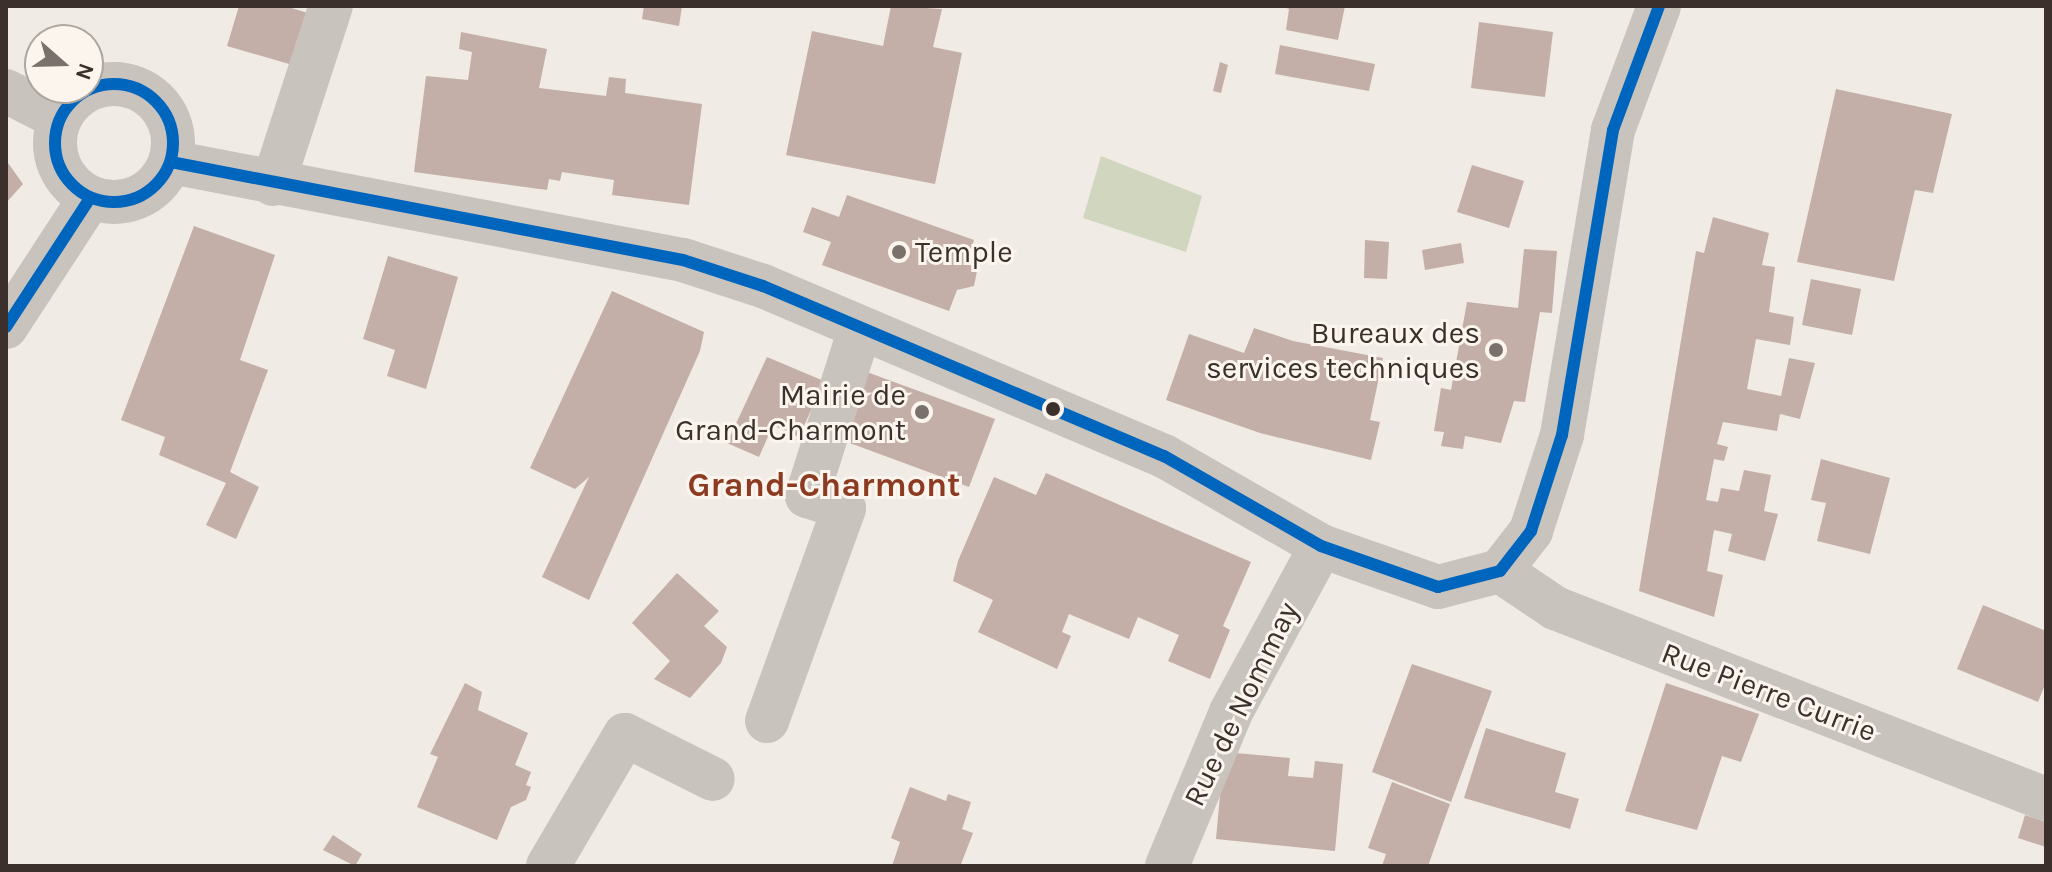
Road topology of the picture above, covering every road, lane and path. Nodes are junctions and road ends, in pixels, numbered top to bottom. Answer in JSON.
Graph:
{"nodes":[{"id":1,"x":331,"y":6,"type":"edge"},
{"id":2,"x":1659,"y":6,"type":"edge"},
{"id":3,"x":6,"y":91,"type":"edge"},
{"id":4,"x":59,"y":118,"type":"junction"},
{"id":5,"x":171,"y":162,"type":"junction"},
{"id":6,"x":273,"y":184,"type":"junction"},
{"id":7,"x":90,"y":198,"type":"junction"},
{"id":8,"x":6,"y":327,"type":"edge"},
{"id":9,"x":860,"y":329,"type":"junction"},
{"id":10,"x":1321,"y":546,"type":"junction"},
{"id":11,"x":1500,"y":571,"type":"junction"},
{"id":12,"x":767,"y":721,"type":"dead end"},
{"id":13,"x":713,"y":779,"type":"dead end"},
{"id":14,"x":2046,"y":799,"type":"edge"},
{"id":15,"x":548,"y":866,"type":"edge"},
{"id":16,"x":1167,"y":866,"type":"edge"}],
"edges":[{"from":1,"to":6,"type":"street"},
{"from":2,"to":11,"type":"street"},
{"from":3,"to":4,"type":"street"},
{"from":4,"to":5,"type":"street"},
{"from":4,"to":7,"type":"street"},
{"from":5,"to":6,"type":"street"},
{"from":5,"to":7,"type":"street"},
{"from":6,"to":9,"type":"street"},
{"from":7,"to":8,"type":"street"},
{"from":9,"to":10,"type":"street"},
{"from":9,"to":12,"type":"street"},
{"from":10,"to":11,"type":"street"},
{"from":10,"to":16,"type":"street","name":"Rue de Nommay"},
{"from":11,"to":14,"type":"street","name":"Rue Pierre Currie"},
{"from":13,"to":15,"type":"street"}]}
